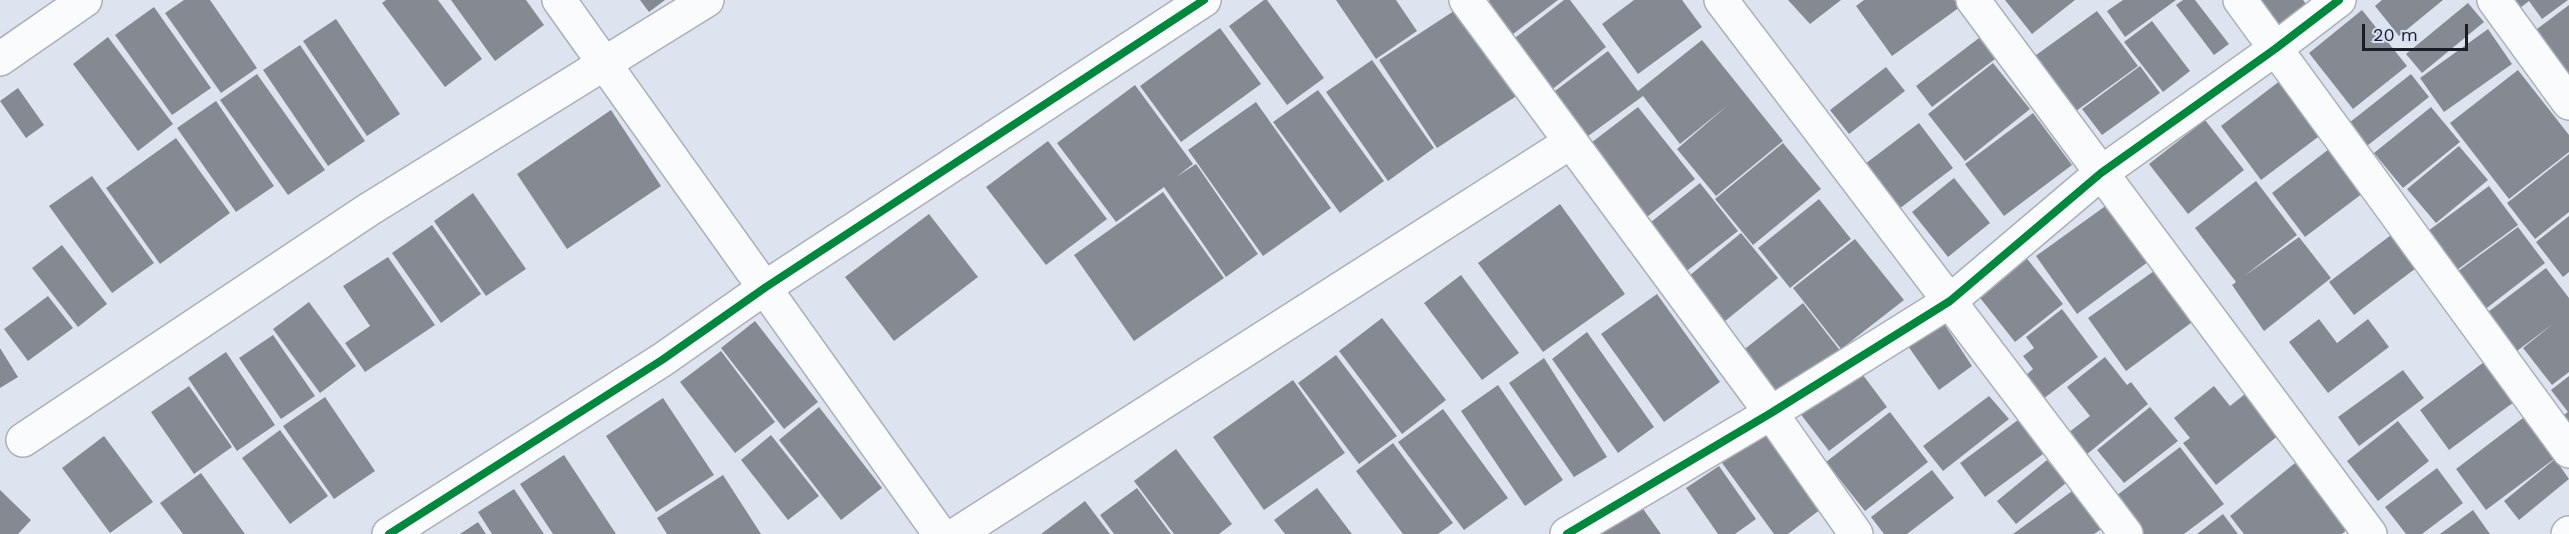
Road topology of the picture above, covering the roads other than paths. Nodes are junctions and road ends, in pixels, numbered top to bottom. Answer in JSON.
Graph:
{"nodes":[{"id":1,"x":85,"y":0,"type":"edge"},
{"id":2,"x":559,"y":0,"type":"edge"},
{"id":3,"x":707,"y":0,"type":"edge"},
{"id":4,"x":1204,"y":0,"type":"edge"},
{"id":5,"x":1721,"y":0,"type":"edge"},
{"id":6,"x":1973,"y":0,"type":"edge"},
{"id":7,"x":2240,"y":0,"type":"edge"},
{"id":8,"x":2339,"y":0,"type":"edge"},
{"id":9,"x":2494,"y":0,"type":"edge"},
{"id":10,"x":1469,"y":1,"type":"edge"},
{"id":11,"x":2275,"y":49,"type":"junction"},
{"id":12,"x":0,"y":59,"type":"edge"},
{"id":13,"x":605,"y":64,"type":"junction"},
{"id":14,"x":2569,"y":103,"type":"edge"},
{"id":15,"x":1569,"y":143,"type":"junction"},
{"id":16,"x":2102,"y":173,"type":"junction"},
{"id":17,"x":766,"y":287,"type":"junction"},
{"id":18,"x":1950,"y":301,"type":"junction"},
{"id":19,"x":1771,"y":413,"type":"junction"},
{"id":20,"x":24,"y":440,"type":"dead end"},
{"id":21,"x":2569,"y":451,"type":"edge"},
{"id":22,"x":389,"y":534,"type":"edge"},
{"id":23,"x":940,"y":534,"type":"edge"},
{"id":24,"x":957,"y":534,"type":"edge"},
{"id":25,"x":1566,"y":534,"type":"edge"},
{"id":26,"x":1856,"y":534,"type":"edge"},
{"id":27,"x":2126,"y":534,"type":"edge"},
{"id":28,"x":2370,"y":534,"type":"edge"}],
"edges":[{"from":1,"to":12,"type":"street"},
{"from":2,"to":13,"type":"street"},
{"from":3,"to":13,"type":"street"},
{"from":4,"to":17,"type":"street"},
{"from":5,"to":18,"type":"street"},
{"from":6,"to":16,"type":"street"},
{"from":7,"to":11,"type":"street"},
{"from":8,"to":11,"type":"street"},
{"from":9,"to":14,"type":"street"},
{"from":10,"to":15,"type":"street"},
{"from":11,"to":16,"type":"street"},
{"from":11,"to":21,"type":"street"},
{"from":13,"to":17,"type":"street"},
{"from":13,"to":20,"type":"street"},
{"from":15,"to":19,"type":"street"},
{"from":15,"to":24,"type":"street"},
{"from":16,"to":18,"type":"street"},
{"from":16,"to":28,"type":"street"},
{"from":17,"to":22,"type":"street"},
{"from":17,"to":23,"type":"street"},
{"from":18,"to":19,"type":"street"},
{"from":18,"to":27,"type":"street"},
{"from":19,"to":25,"type":"street"},
{"from":19,"to":26,"type":"street"}]}
